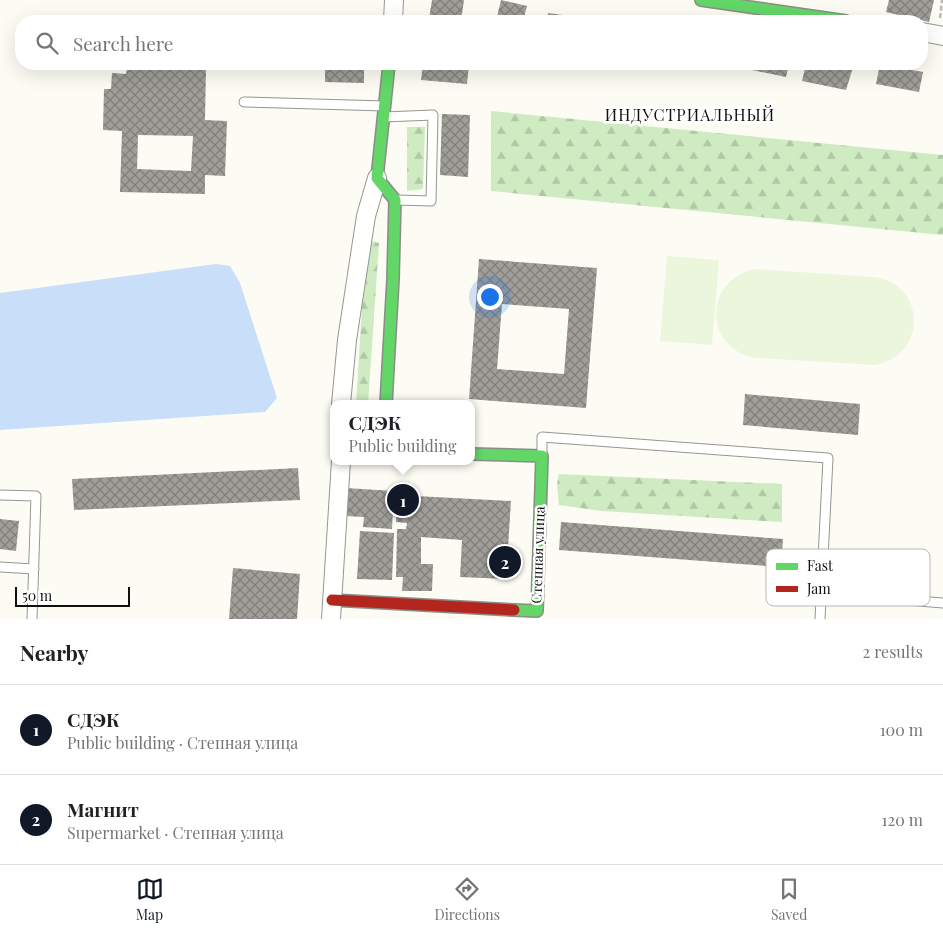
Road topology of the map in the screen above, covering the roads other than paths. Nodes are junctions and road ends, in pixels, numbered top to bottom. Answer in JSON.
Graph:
{"nodes":[{"id":1,"x":394,"y":0,"type":"edge"},
{"id":2,"x":701,"y":0,"type":"edge"},
{"id":3,"x":393,"y":15,"type":"edge"},
{"id":4,"x":805,"y":15,"type":"edge"},
{"id":5,"x":928,"y":33,"type":"edge"},
{"id":6,"x":943,"y":36,"type":"edge"},
{"id":7,"x":388,"y":70,"type":"edge"},
{"id":8,"x":244,"y":102,"type":"dead end"},
{"id":9,"x":385,"y":112,"type":"junction"},
{"id":10,"x":377,"y":178,"type":"junction"},
{"id":11,"x":395,"y":200,"type":"junction"},
{"id":12,"x":342,"y":400,"type":"edge"},
{"id":13,"x":386,"y":400,"type":"edge"},
{"id":14,"x":475,"y":454,"type":"edge"},
{"id":15,"x":542,"y":456,"type":"junction"},
{"id":16,"x":340,"y":465,"type":"edge"},
{"id":17,"x":0,"y":495,"type":"edge"},
{"id":18,"x":823,"y":549,"type":"edge"},
{"id":19,"x":0,"y":566,"type":"edge"},
{"id":20,"x":34,"y":569,"type":"junction"},
{"id":21,"x":332,"y":600,"type":"junction"},
{"id":22,"x":930,"y":602,"type":"edge"},
{"id":23,"x":943,"y":603,"type":"edge"},
{"id":24,"x":462,"y":606,"type":"junction"},
{"id":25,"x":820,"y":606,"type":"edge"},
{"id":26,"x":538,"y":615,"type":"edge"},
{"id":27,"x":32,"y":619,"type":"edge"},
{"id":28,"x":331,"y":619,"type":"edge"},
{"id":29,"x":462,"y":619,"type":"edge"},
{"id":30,"x":820,"y":619,"type":"edge"}],
"edges":[{"from":1,"to":3,"type":"street"},
{"from":2,"to":4,"type":"street"},
{"from":5,"to":6,"type":"street"},
{"from":7,"to":9,"type":"street"},
{"from":8,"to":9,"type":"lane"},
{"from":9,"to":10,"type":"street"},
{"from":9,"to":11,"type":"lane"},
{"from":10,"to":11,"type":"street"},
{"from":10,"to":12,"type":"street"},
{"from":11,"to":13,"type":"street"},
{"from":14,"to":15,"type":"street"},
{"from":15,"to":18,"type":"lane"},
{"from":15,"to":26,"type":"street","name":"Степная улица"},
{"from":16,"to":21,"type":"street"},
{"from":17,"to":20,"type":"lane"},
{"from":19,"to":20,"type":"lane"},
{"from":20,"to":27,"type":"lane"},
{"from":21,"to":24,"type":"street","name":"Степная улица"},
{"from":21,"to":28,"type":"street"},
{"from":22,"to":23,"type":"lane"},
{"from":24,"to":26,"type":"street","name":"Степная улица"},
{"from":24,"to":29,"type":"lane"},
{"from":25,"to":30,"type":"lane"}]}
